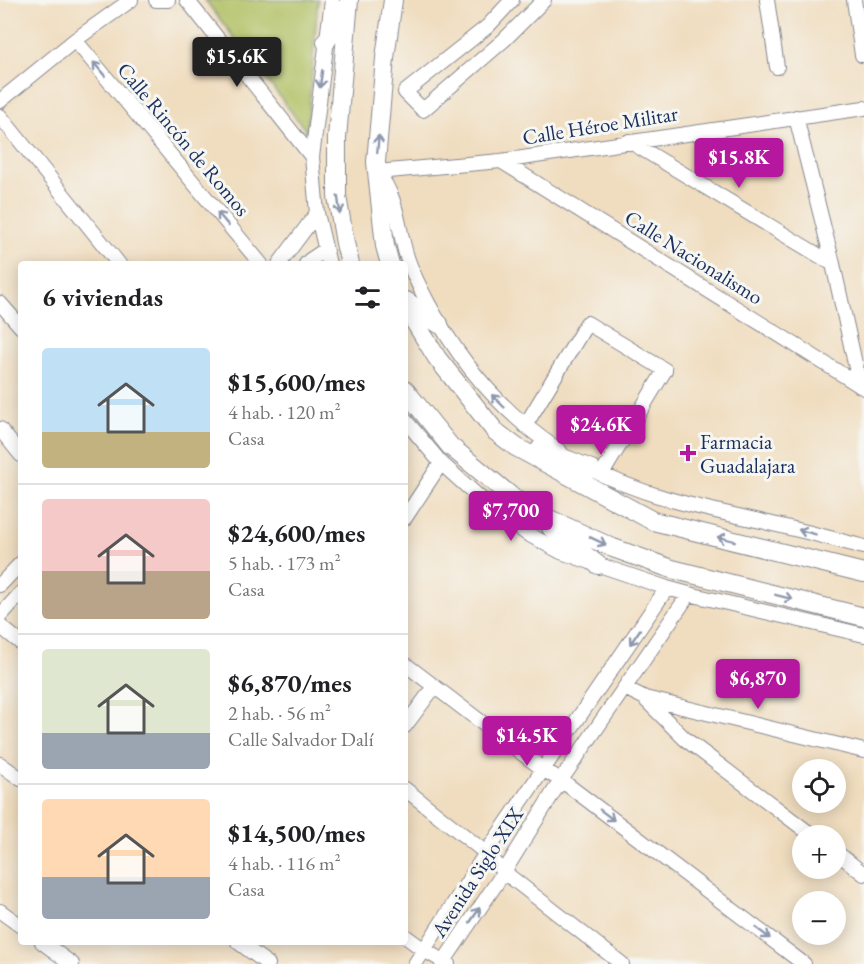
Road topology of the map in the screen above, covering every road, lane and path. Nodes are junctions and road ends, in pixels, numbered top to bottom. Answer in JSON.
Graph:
{"nodes":[{"id":1,"x":131,"y":0,"type":"edge"},
{"id":2,"x":156,"y":0,"type":"edge"},
{"id":3,"x":168,"y":0,"type":"edge"},
{"id":4,"x":187,"y":0,"type":"edge"},
{"id":5,"x":393,"y":0,"type":"edge"},
{"id":6,"x":512,"y":0,"type":"edge"},
{"id":7,"x":544,"y":0,"type":"edge"},
{"id":8,"x":767,"y":0,"type":"edge"},
{"id":9,"x":854,"y":0,"type":"edge"},
{"id":10,"x":343,"y":1,"type":"edge"},
{"id":11,"x":864,"y":9,"type":"edge"},
{"id":12,"x":858,"y":23,"type":"junction"},
{"id":13,"x":488,"y":26,"type":"junction"},
{"id":14,"x":75,"y":40,"type":"junction"},
{"id":15,"x":504,"y":40,"type":"junction"},
{"id":16,"x":326,"y":42,"type":"joint"},
{"id":17,"x":862,"y":55,"type":"dead end"},
{"id":18,"x":777,"y":67,"type":"dead end"},
{"id":19,"x":0,"y":101,"type":"edge"},
{"id":20,"x":864,"y":108,"type":"edge"},
{"id":21,"x":0,"y":116,"type":"edge"},
{"id":22,"x":796,"y":117,"type":"junction"},
{"id":23,"x":629,"y":141,"type":"junction"},
{"id":24,"x":312,"y":157,"type":"junction"},
{"id":25,"x":501,"y":161,"type":"junction"},
{"id":26,"x":377,"y":172,"type":"junction"},
{"id":27,"x":317,"y":213,"type":"junction"},
{"id":28,"x":327,"y":257,"type":"edge"},
{"id":29,"x":117,"y":261,"type":"edge"},
{"id":30,"x":259,"y":261,"type":"edge"},
{"id":31,"x":281,"y":261,"type":"edge"},
{"id":32,"x":309,"y":261,"type":"edge"},
{"id":33,"x":349,"y":261,"type":"edge"},
{"id":34,"x":389,"y":261,"type":"edge"},
{"id":35,"x":833,"y":264,"type":"junction"},
{"id":36,"x":0,"y":303,"type":"edge"},
{"id":37,"x":408,"y":303,"type":"edge"},
{"id":38,"x":408,"y":311,"type":"edge"},
{"id":39,"x":18,"y":324,"type":"edge"},
{"id":40,"x":439,"y":324,"type":"junction"},
{"id":41,"x":862,"y":387,"type":"edge"},
{"id":42,"x":408,"y":394,"type":"edge"},
{"id":43,"x":408,"y":424,"type":"edge"},
{"id":44,"x":525,"y":426,"type":"junction"},
{"id":45,"x":0,"y":429,"type":"edge"},
{"id":46,"x":495,"y":431,"type":"junction"},
{"id":47,"x":18,"y":450,"type":"edge"},
{"id":48,"x":441,"y":463,"type":"junction"},
{"id":49,"x":596,"y":472,"type":"junction"},
{"id":50,"x":524,"y":506,"type":"junction"},
{"id":51,"x":408,"y":513,"type":"edge"},
{"id":52,"x":864,"y":547,"type":"edge"},
{"id":53,"x":598,"y":565,"type":"junction"},
{"id":54,"x":18,"y":566,"type":"edge"},
{"id":55,"x":864,"y":573,"type":"edge"},
{"id":56,"x":0,"y":585,"type":"edge"},
{"id":57,"x":667,"y":588,"type":"junction"},
{"id":58,"x":689,"y":594,"type":"junction"},
{"id":59,"x":18,"y":596,"type":"edge"},
{"id":60,"x":0,"y":615,"type":"edge"},
{"id":61,"x":864,"y":617,"type":"edge"},
{"id":62,"x":0,"y":626,"type":"edge"},
{"id":63,"x":864,"y":635,"type":"edge"},
{"id":64,"x":18,"y":641,"type":"edge"},
{"id":65,"x":408,"y":666,"type":"edge"},
{"id":66,"x":434,"y":687,"type":"junction"},
{"id":67,"x":625,"y":688,"type":"junction"},
{"id":68,"x":645,"y":698,"type":"junction"},
{"id":69,"x":408,"y":722,"type":"edge"},
{"id":70,"x":864,"y":752,"type":"edge"},
{"id":71,"x":544,"y":770,"type":"junction"},
{"id":72,"x":3,"y":771,"type":"edge"},
{"id":73,"x":18,"y":778,"type":"edge"},
{"id":74,"x":561,"y":780,"type":"junction"},
{"id":75,"x":408,"y":791,"type":"edge"},
{"id":76,"x":798,"y":825,"type":"edge"},
{"id":77,"x":486,"y":853,"type":"junction"},
{"id":78,"x":846,"y":860,"type":"edge"},
{"id":79,"x":504,"y":872,"type":"junction"},
{"id":80,"x":864,"y":874,"type":"edge"},
{"id":81,"x":0,"y":911,"type":"edge"},
{"id":82,"x":18,"y":924,"type":"edge"},
{"id":83,"x":408,"y":938,"type":"edge"},
{"id":84,"x":46,"y":945,"type":"edge"},
{"id":85,"x":242,"y":945,"type":"edge"},
{"id":86,"x":424,"y":950,"type":"junction"},
{"id":87,"x":445,"y":963,"type":"edge"},
{"id":88,"x":72,"y":964,"type":"edge"},
{"id":89,"x":268,"y":964,"type":"edge"},
{"id":90,"x":415,"y":964,"type":"edge"},
{"id":91,"x":621,"y":964,"type":"edge"},
{"id":92,"x":804,"y":964,"type":"edge"}],
"edges":[{"from":1,"to":14,"type":"street"},
{"from":2,"to":3,"type":"street"},
{"from":4,"to":24,"type":"street"},
{"from":26,"to":5,"type":"main road","one_way":true},
{"from":6,"to":13,"type":"street"},
{"from":7,"to":15,"type":"street"},
{"from":8,"to":18,"type":"street"},
{"from":9,"to":12,"type":"street"},
{"from":10,"to":16,"type":"main road"},
{"from":10,"to":33,"type":"main road","one_way":true},
{"from":11,"to":12,"type":"street"},
{"from":12,"to":17,"type":"street"},
{"from":13,"to":15,"type":"street"},
{"from":13,"to":15,"type":"street"},
{"from":14,"to":19,"type":"street"},
{"from":30,"to":14,"type":"street","name":"Calle Rincón de Romos","one_way":true},
{"from":16,"to":24,"type":"street","one_way":true},
{"from":20,"to":22,"type":"street","name":"Calle Héroe Militar"},
{"from":21,"to":29,"type":"street"},
{"from":22,"to":23,"type":"street","name":"Calle Héroe Militar"},
{"from":22,"to":35,"type":"street"},
{"from":23,"to":25,"type":"street","name":"Calle Héroe Militar"},
{"from":23,"to":35,"type":"street"},
{"from":24,"to":27,"type":"street"},
{"from":25,"to":26,"type":"street","name":"Calle Héroe Militar"},
{"from":25,"to":41,"type":"street","name":"Calle Nacionalismo"},
{"from":26,"to":34,"type":"main road"},
{"from":26,"to":40,"type":"street"},
{"from":27,"to":28,"type":"street"},
{"from":27,"to":31,"type":"street"},
{"from":28,"to":32,"type":"street"},
{"from":35,"to":41,"type":"street"},
{"from":36,"to":39,"type":"street"},
{"from":37,"to":40,"type":"main road"},
{"from":38,"to":46,"type":"main road"},
{"from":44,"to":40,"type":"street","one_way":true},
{"from":42,"to":50,"type":"main road"},
{"from":43,"to":48,"type":"street"},
{"from":44,"to":49,"type":"street"},
{"from":44,"to":49,"type":"street"},
{"from":45,"to":47,"type":"street"},
{"from":46,"to":49,"type":"main road"},
{"from":55,"to":46,"type":"main road","one_way":true},
{"from":48,"to":51,"type":"street"},
{"from":48,"to":53,"type":"street"},
{"from":52,"to":49,"type":"street","one_way":true},
{"from":50,"to":53,"type":"main road"},
{"from":50,"to":61,"type":"main road","one_way":true},
{"from":53,"to":57,"type":"street"},
{"from":54,"to":56,"type":"street"},
{"from":57,"to":58,"type":"street"},
{"from":57,"to":71,"type":"street","name":"Avenida Siglo XIX","one_way":true},
{"from":58,"to":63,"type":"street"},
{"from":58,"to":67,"type":"street","name":"Avenida Siglo XIX"},
{"from":59,"to":60,"type":"street"},
{"from":62,"to":64,"type":"street"},
{"from":65,"to":66,"type":"street"},
{"from":66,"to":69,"type":"street"},
{"from":66,"to":71,"type":"street"},
{"from":67,"to":68,"type":"street"},
{"from":67,"to":74,"type":"street","name":"Avenida Siglo XIX"},
{"from":68,"to":70,"type":"street"},
{"from":68,"to":76,"type":"street"},
{"from":71,"to":74,"type":"street"},
{"from":71,"to":77,"type":"street","name":"Avenida Siglo XIX"},
{"from":72,"to":73,"type":"street"},
{"from":74,"to":79,"type":"street","name":"Avenida Siglo XIX"},
{"from":74,"to":92,"type":"street","one_way":true},
{"from":75,"to":77,"type":"street"},
{"from":77,"to":79,"type":"street"},
{"from":77,"to":86,"type":"street","name":"Avenida Siglo XIX"},
{"from":78,"to":80,"type":"street"},
{"from":87,"to":79,"type":"street","name":"Avenida Siglo XIX","one_way":true},
{"from":79,"to":91,"type":"street"},
{"from":81,"to":82,"type":"street"},
{"from":83,"to":86,"type":"street"},
{"from":84,"to":88,"type":"street"},
{"from":85,"to":89,"type":"street"},
{"from":86,"to":87,"type":"street"},
{"from":86,"to":90,"type":"street","name":"Avenida Siglo XIX"}]}
